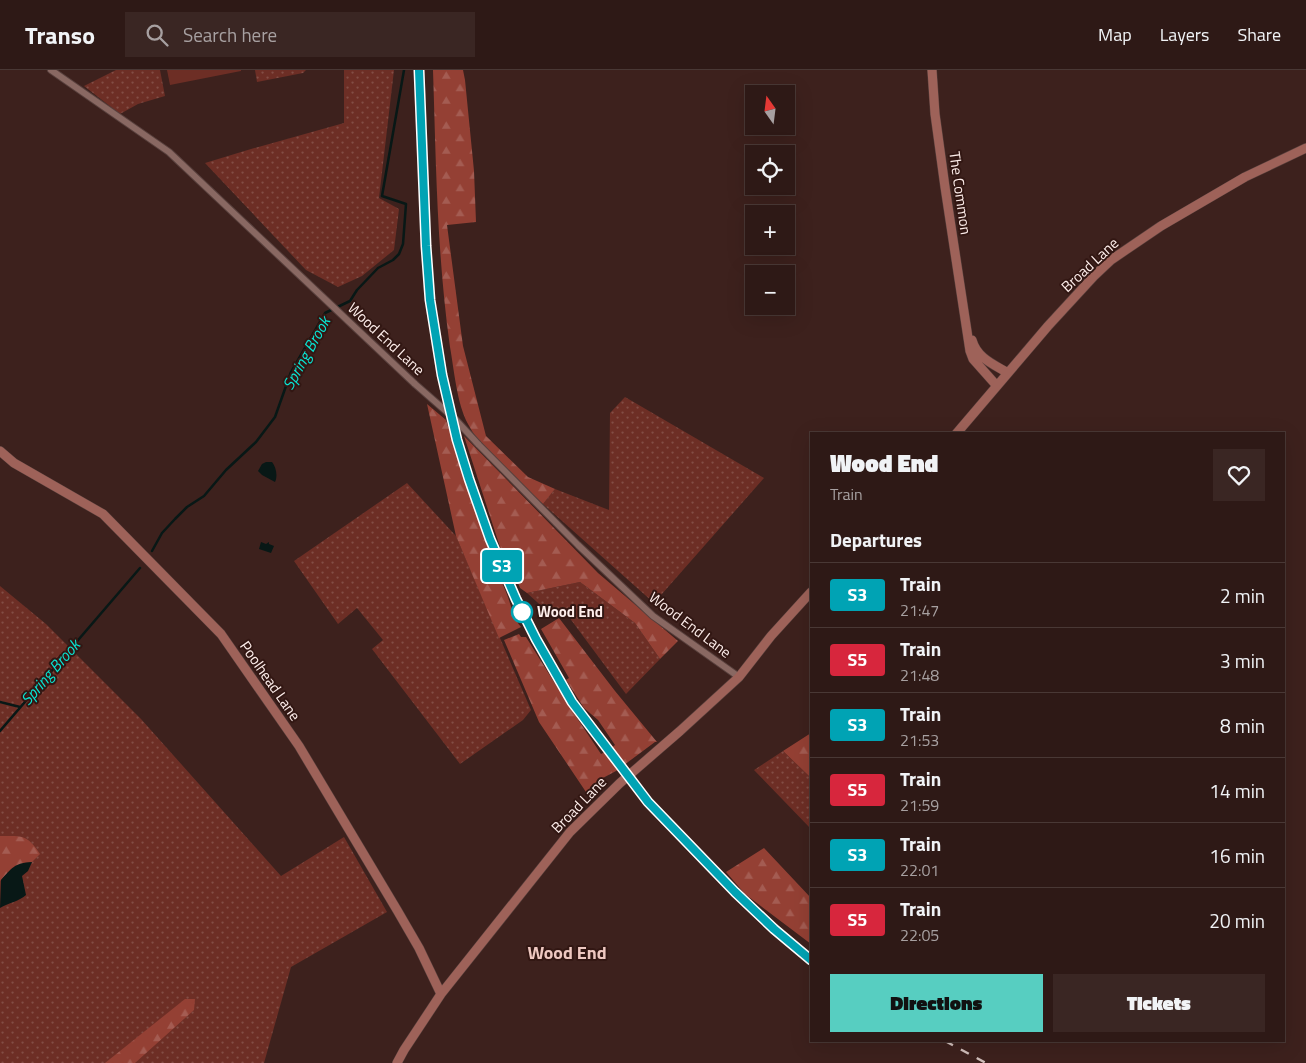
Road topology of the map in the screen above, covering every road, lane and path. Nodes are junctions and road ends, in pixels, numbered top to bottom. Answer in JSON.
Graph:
{"nodes":[{"id":1,"x":51,"y":70,"type":"edge"},
{"id":2,"x":932,"y":70,"type":"edge"},
{"id":3,"x":1306,"y":148,"type":"edge"},
{"id":4,"x":966,"y":318,"type":"junction"},
{"id":5,"x":1008,"y":373,"type":"junction"},
{"id":6,"x":997,"y":386,"type":"junction"},
{"id":7,"x":958,"y":432,"type":"edge"},
{"id":8,"x":0,"y":451,"type":"edge"},
{"id":9,"x":810,"y":593,"type":"edge"},
{"id":10,"x":739,"y":677,"type":"junction"},
{"id":11,"x":441,"y":994,"type":"junction"},
{"id":12,"x":397,"y":1063,"type":"edge"}],
"edges":[{"from":1,"to":10,"type":"street","name":"Wood End Lane","bridge":true},
{"from":2,"to":4,"type":"main road","name":"The Common"},
{"from":3,"to":5,"type":"main road","name":"Broad Lane"},
{"from":4,"to":5,"type":"main road","name":"The Common"},
{"from":4,"to":6,"type":"main road","name":"The Common"},
{"from":5,"to":6,"type":"main road","name":"Broad Lane"},
{"from":6,"to":7,"type":"main road","name":"Broad Lane"},
{"from":8,"to":11,"type":"main road","name":"Poolhead Lane"},
{"from":9,"to":10,"type":"main road","name":"Broad Lane"},
{"from":10,"to":11,"type":"main road","name":"Broad Lane"},
{"from":11,"to":12,"type":"main road","name":"Broad Lane"}]}
